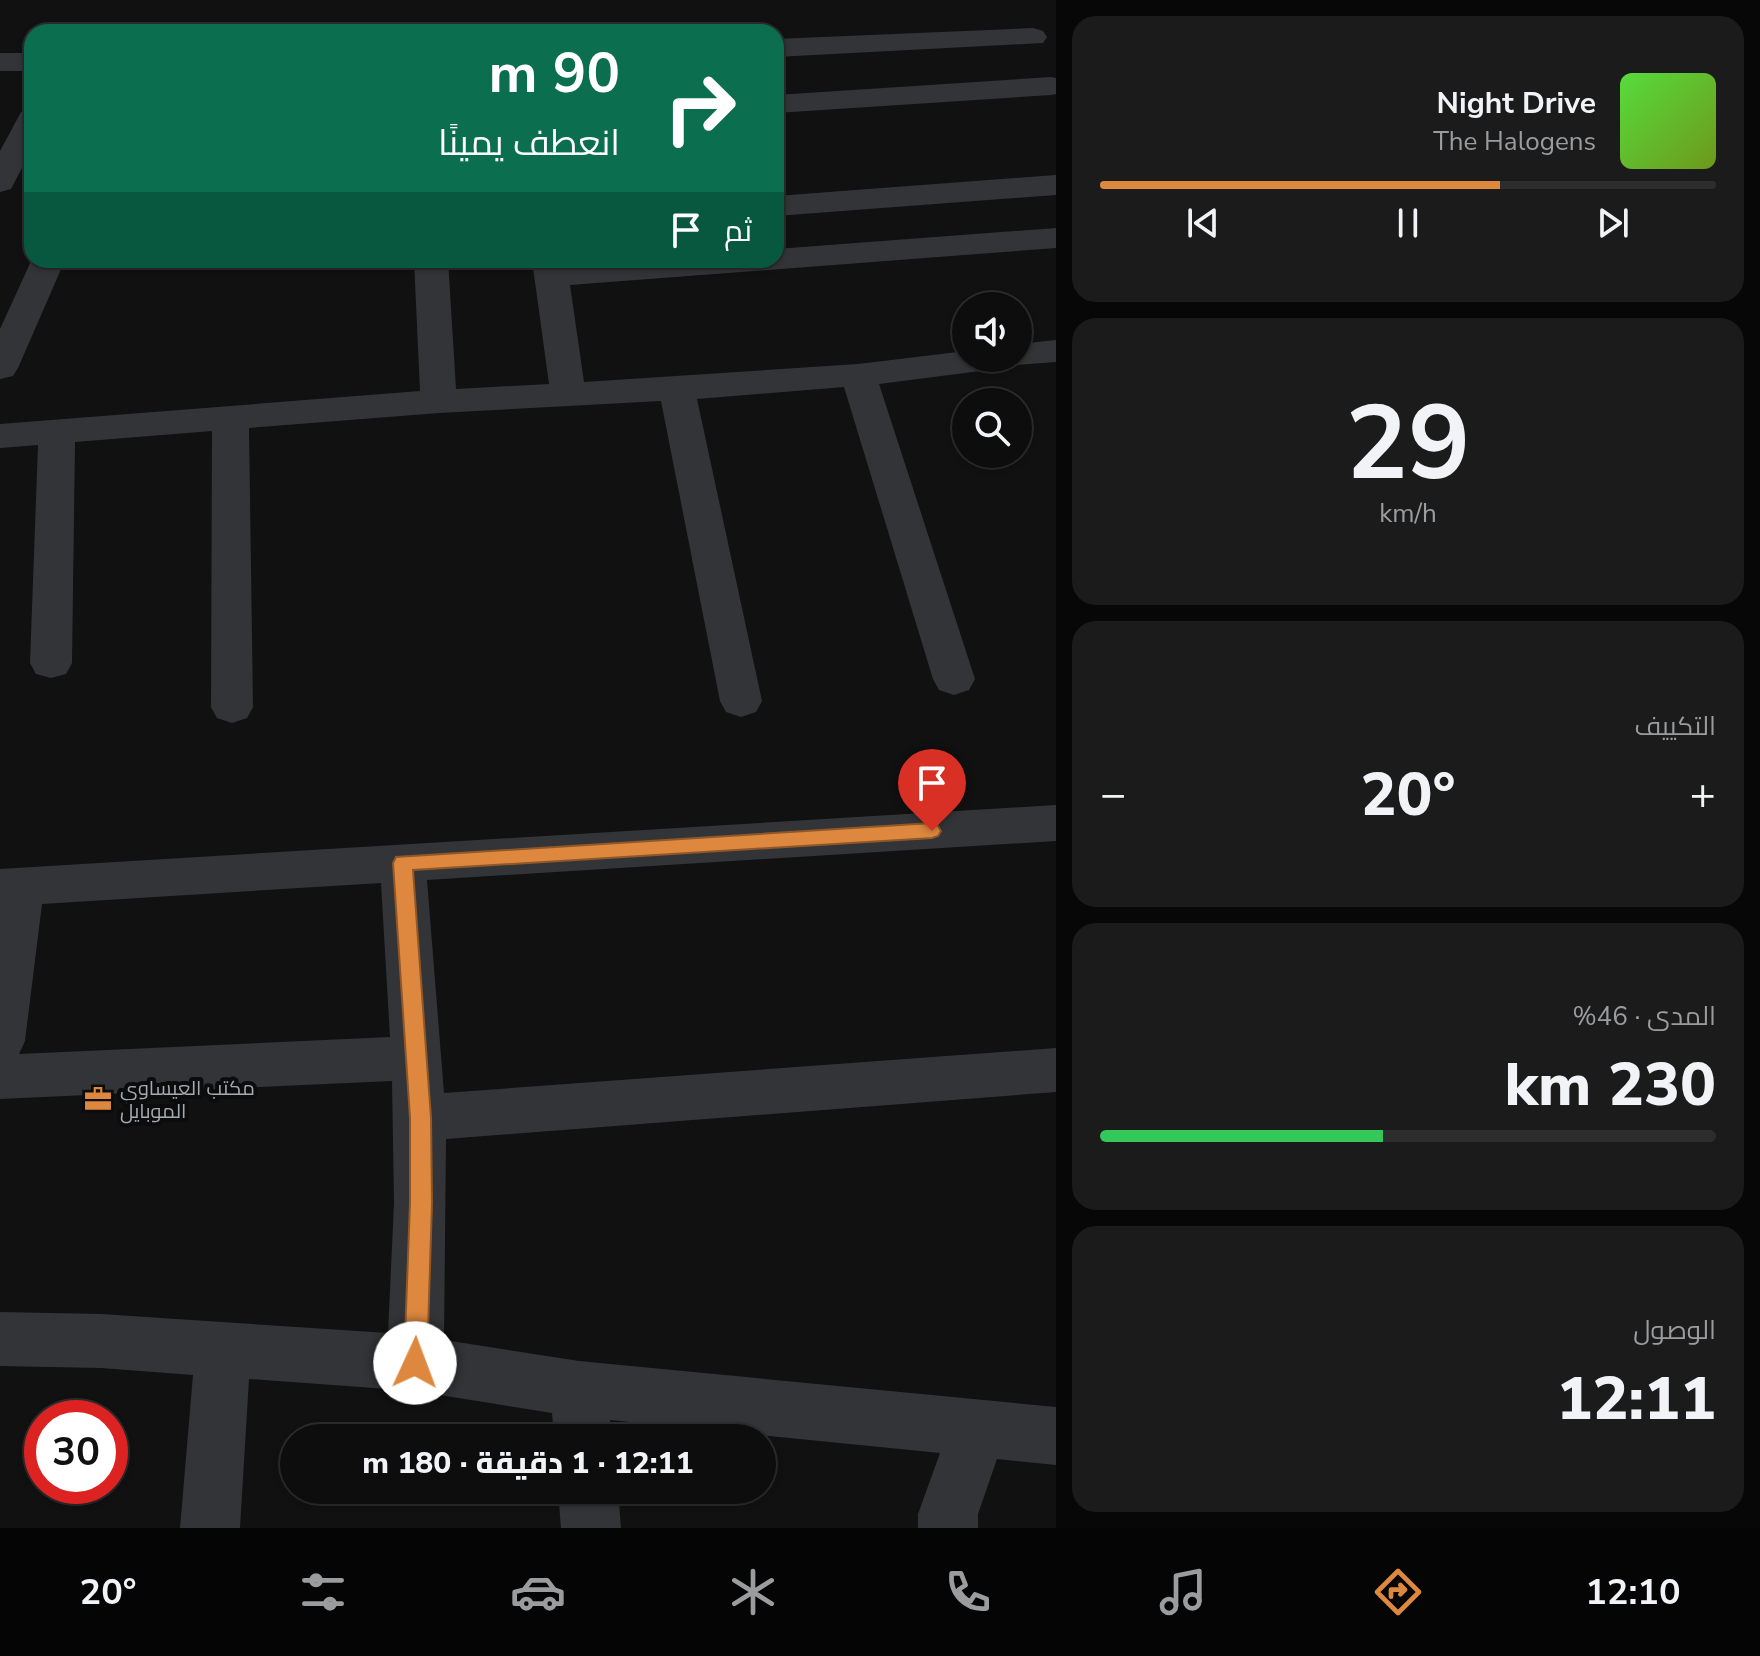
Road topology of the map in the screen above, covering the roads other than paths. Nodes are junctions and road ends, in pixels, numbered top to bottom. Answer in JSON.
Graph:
{"nodes":[{"id":1,"x":784,"y":47,"type":"edge"},
{"id":2,"x":0,"y":62,"type":"edge"},
{"id":3,"x":24,"y":62,"type":"edge"},
{"id":4,"x":1054,"y":93,"type":"edge"},
{"id":5,"x":784,"y":104,"type":"edge"},
{"id":6,"x":16,"y":151,"type":"edge"},
{"id":7,"x":0,"y":182,"type":"edge"},
{"id":8,"x":1056,"y":185,"type":"edge"},
{"id":9,"x":784,"y":205,"type":"edge"},
{"id":10,"x":1056,"y":238,"type":"edge"},
{"id":11,"x":784,"y":258,"type":"edge"},
{"id":12,"x":44,"y":268,"type":"edge"},
{"id":13,"x":431,"y":268,"type":"edge"},
{"id":14,"x":550,"y":268,"type":"edge"},
{"id":15,"x":1056,"y":351,"type":"edge"},
{"id":16,"x":1032,"y":354,"type":"edge"},
{"id":17,"x":952,"y":363,"type":"edge"},
{"id":18,"x":0,"y":368,"type":"edge"},
{"id":19,"x":858,"y":375,"type":"junction"},
{"id":20,"x":677,"y":389,"type":"junction"},
{"id":21,"x":568,"y":393,"type":"junction"},
{"id":22,"x":439,"y":401,"type":"junction"},
{"id":23,"x":230,"y":417,"type":"junction"},
{"id":24,"x":57,"y":430,"type":"junction"},
{"id":25,"x":0,"y":436,"type":"edge"},
{"id":26,"x":51,"y":663,"type":"dead end"},
{"id":27,"x":954,"y":679,"type":"dead end"},
{"id":28,"x":741,"y":701,"type":"dead end"},
{"id":29,"x":232,"y":707,"type":"dead end"},
{"id":30,"x":1056,"y":823,"type":"edge"},
{"id":31,"x":403,"y":863,"type":"junction"},
{"id":32,"x":11,"y":887,"type":"edge"},
{"id":33,"x":0,"y":1041,"type":"edge"},
{"id":34,"x":416,"y":1058,"type":"junction"},
{"id":35,"x":1056,"y":1070,"type":"edge"},
{"id":36,"x":0,"y":1077,"type":"edge"},
{"id":37,"x":420,"y":1118,"type":"junction"},
{"id":38,"x":0,"y":1339,"type":"edge"},
{"id":39,"x":223,"y":1349,"type":"junction"},
{"id":40,"x":415,"y":1363,"type":"junction"},
{"id":41,"x":581,"y":1413,"type":"edge"},
{"id":42,"x":979,"y":1427,"type":"junction"},
{"id":43,"x":1056,"y":1436,"type":"edge"},
{"id":44,"x":589,"y":1504,"type":"edge"},
{"id":45,"x":210,"y":1528,"type":"edge"},
{"id":46,"x":591,"y":1528,"type":"edge"},
{"id":47,"x":948,"y":1528,"type":"edge"}],
"edges":[{"from":1,"to":4,"type":"street"},
{"from":2,"to":3,"type":"street"},
{"from":4,"to":5,"type":"street"},
{"from":6,"to":7,"type":"street"},
{"from":8,"to":9,"type":"street"},
{"from":10,"to":11,"type":"street"},
{"from":12,"to":18,"type":"street"},
{"from":13,"to":22,"type":"street"},
{"from":14,"to":21,"type":"street"},
{"from":15,"to":16,"type":"street"},
{"from":17,"to":19,"type":"street"},
{"from":19,"to":20,"type":"street"},
{"from":19,"to":27,"type":"street"},
{"from":20,"to":21,"type":"street"},
{"from":20,"to":28,"type":"street"},
{"from":21,"to":22,"type":"street"},
{"from":22,"to":23,"type":"street"},
{"from":23,"to":24,"type":"street"},
{"from":23,"to":29,"type":"street"},
{"from":24,"to":25,"type":"street"},
{"from":24,"to":26,"type":"street"},
{"from":30,"to":31,"type":"street"},
{"from":31,"to":32,"type":"street"},
{"from":31,"to":34,"type":"street"},
{"from":32,"to":33,"type":"street"},
{"from":34,"to":36,"type":"street"},
{"from":34,"to":37,"type":"street"},
{"from":35,"to":37,"type":"street"},
{"from":37,"to":40,"type":"street"},
{"from":38,"to":39,"type":"street"},
{"from":39,"to":40,"type":"street"},
{"from":39,"to":45,"type":"street"},
{"from":40,"to":41,"type":"street"},
{"from":41,"to":42,"type":"street"},
{"from":42,"to":43,"type":"street"},
{"from":42,"to":47,"type":"street"},
{"from":44,"to":46,"type":"street"}]}
